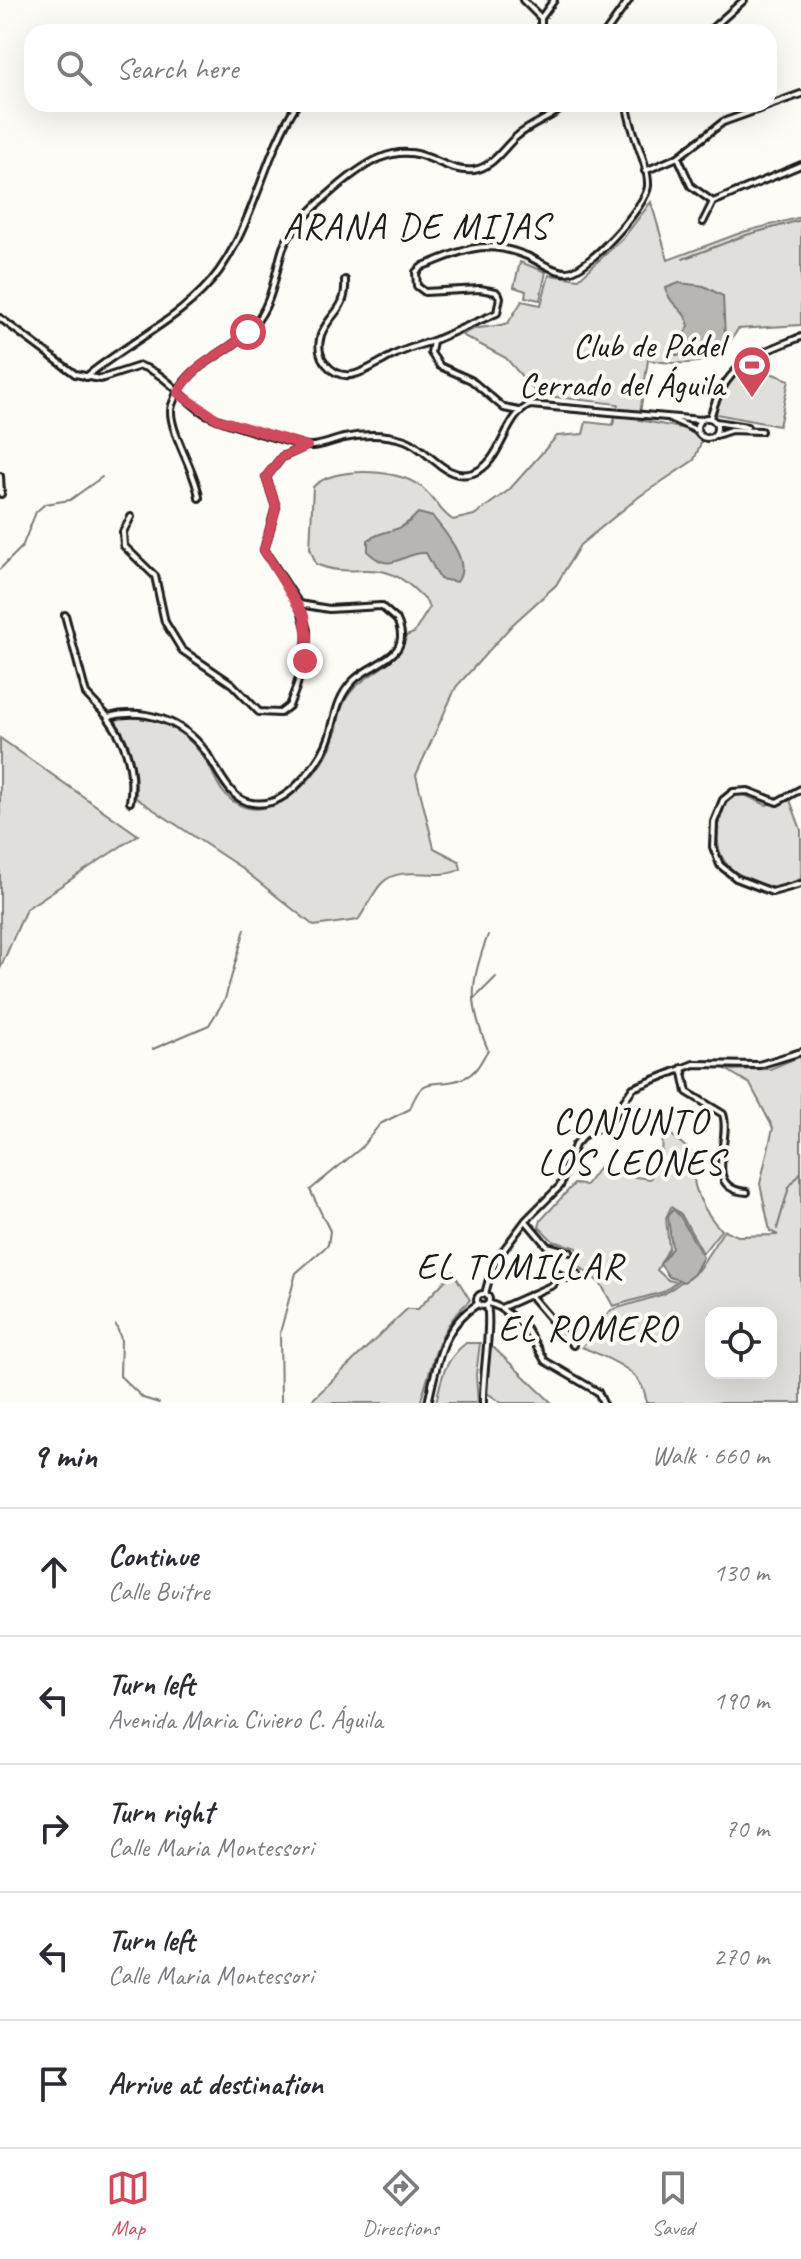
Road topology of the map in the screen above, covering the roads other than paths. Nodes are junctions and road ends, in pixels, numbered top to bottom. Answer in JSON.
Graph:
{"nodes":[{"id":1,"x":523,"y":0,"type":"edge"},
{"id":2,"x":554,"y":0,"type":"edge"},
{"id":3,"x":629,"y":0,"type":"edge"},
{"id":4,"x":744,"y":0,"type":"edge"},
{"id":5,"x":541,"y":18,"type":"junction"},
{"id":6,"x":541,"y":24,"type":"edge"},
{"id":7,"x":612,"y":24,"type":"edge"},
{"id":8,"x":717,"y":24,"type":"edge"},
{"id":9,"x":801,"y":94,"type":"edge"},
{"id":10,"x":777,"y":103,"type":"edge"},
{"id":11,"x":292,"y":112,"type":"edge"},
{"id":12,"x":554,"y":112,"type":"edge"},
{"id":13,"x":628,"y":112,"type":"edge"},
{"id":14,"x":751,"y":112,"type":"edge"},
{"id":15,"x":678,"y":157,"type":"junction"},
{"id":16,"x":801,"y":165,"type":"edge"},
{"id":17,"x":645,"y":171,"type":"junction"},
{"id":18,"x":713,"y":202,"type":"junction"},
{"id":19,"x":703,"y":222,"type":"dead end"},
{"id":20,"x":345,"y":280,"type":"dead end"},
{"id":21,"x":0,"y":318,"type":"edge"},
{"id":22,"x":801,"y":337,"type":"edge"},
{"id":23,"x":433,"y":341,"type":"junction"},
{"id":24,"x":86,"y":377,"type":"junction"},
{"id":25,"x":178,"y":393,"type":"junction"},
{"id":26,"x":519,"y":411,"type":"junction"},
{"id":27,"x":661,"y":417,"type":"junction"},
{"id":28,"x":710,"y":418,"type":"junction"},
{"id":29,"x":701,"y":420,"type":"junction"},
{"id":30,"x":716,"y":422,"type":"junction"},
{"id":31,"x":697,"y":431,"type":"junction"},
{"id":32,"x":715,"y":436,"type":"junction"},
{"id":33,"x":307,"y":446,"type":"junction"},
{"id":34,"x":0,"y":476,"type":"edge"},
{"id":35,"x":1,"y":494,"type":"edge"},
{"id":36,"x":199,"y":498,"type":"dead end"},
{"id":37,"x":131,"y":517,"type":"dead end"},
{"id":38,"x":299,"y":604,"type":"junction"},
{"id":39,"x":65,"y":615,"type":"dead end"},
{"id":40,"x":108,"y":717,"type":"junction"},
{"id":41,"x":801,"y":789,"type":"edge"},
{"id":42,"x":130,"y":802,"type":"dead end"},
{"id":43,"x":801,"y":884,"type":"edge"},
{"id":44,"x":801,"y":1052,"type":"edge"},
{"id":45,"x":682,"y":1068,"type":"junction"},
{"id":46,"x":747,"y":1192,"type":"dead end"},
{"id":47,"x":526,"y":1220,"type":"junction"},
{"id":48,"x":570,"y":1252,"type":"dead end"},
{"id":49,"x":578,"y":1274,"type":"dead end"},
{"id":50,"x":485,"y":1294,"type":"junction"},
{"id":51,"x":530,"y":1295,"type":"junction"},
{"id":52,"x":478,"y":1304,"type":"junction"},
{"id":53,"x":488,"y":1304,"type":"junction"},
{"id":54,"x":501,"y":1308,"type":"junction"},
{"id":55,"x":573,"y":1345,"type":"dead end"},
{"id":56,"x":428,"y":1403,"type":"edge"},
{"id":57,"x":483,"y":1403,"type":"edge"},
{"id":58,"x":603,"y":1403,"type":"edge"}],
"edges":[{"from":1,"to":5,"type":"street"},
{"from":2,"to":5,"type":"street"},
{"from":3,"to":7,"type":"street"},
{"from":4,"to":8,"type":"street"},
{"from":5,"to":6,"type":"street"},
{"from":9,"to":10,"type":"street"},
{"from":11,"to":24,"type":"street"},
{"from":12,"to":25,"type":"street"},
{"from":13,"to":17,"type":"street"},
{"from":14,"to":15,"type":"street"},
{"from":15,"to":17,"type":"street"},
{"from":15,"to":18,"type":"street"},
{"from":16,"to":18,"type":"street"},
{"from":17,"to":23,"type":"street"},
{"from":18,"to":19,"type":"street"},
{"from":20,"to":23,"type":"street"},
{"from":21,"to":24,"type":"street"},
{"from":22,"to":28,"type":"street"},
{"from":23,"to":26,"type":"street"},
{"from":24,"to":25,"type":"street"},
{"from":25,"to":33,"type":"street"},
{"from":25,"to":36,"type":"street"},
{"from":26,"to":27,"type":"street"},
{"from":26,"to":33,"type":"street"},
{"from":27,"to":29,"type":"street"},
{"from":27,"to":31,"type":"street"},
{"from":28,"to":29,"type":"street"},
{"from":28,"to":30,"type":"street"},
{"from":29,"to":31,"type":"street"},
{"from":30,"to":32,"type":"street"},
{"from":30,"to":32,"type":"street"},
{"from":31,"to":32,"type":"street"},
{"from":33,"to":38,"type":"street"},
{"from":34,"to":35,"type":"street"},
{"from":37,"to":38,"type":"street"},
{"from":38,"to":40,"type":"street"},
{"from":39,"to":40,"type":"street"},
{"from":40,"to":42,"type":"street"},
{"from":41,"to":43,"type":"street"},
{"from":44,"to":45,"type":"street"},
{"from":45,"to":46,"type":"street"},
{"from":45,"to":47,"type":"street"},
{"from":47,"to":48,"type":"street"},
{"from":47,"to":50,"type":"street"},
{"from":49,"to":51,"type":"street"},
{"from":50,"to":52,"type":"street"},
{"from":50,"to":53,"type":"street"},
{"from":51,"to":54,"type":"street"},
{"from":51,"to":55,"type":"street"},
{"from":52,"to":53,"type":"street"},
{"from":52,"to":56,"type":"street"},
{"from":53,"to":54,"type":"street"},
{"from":53,"to":57,"type":"street"},
{"from":54,"to":58,"type":"street"}]}
